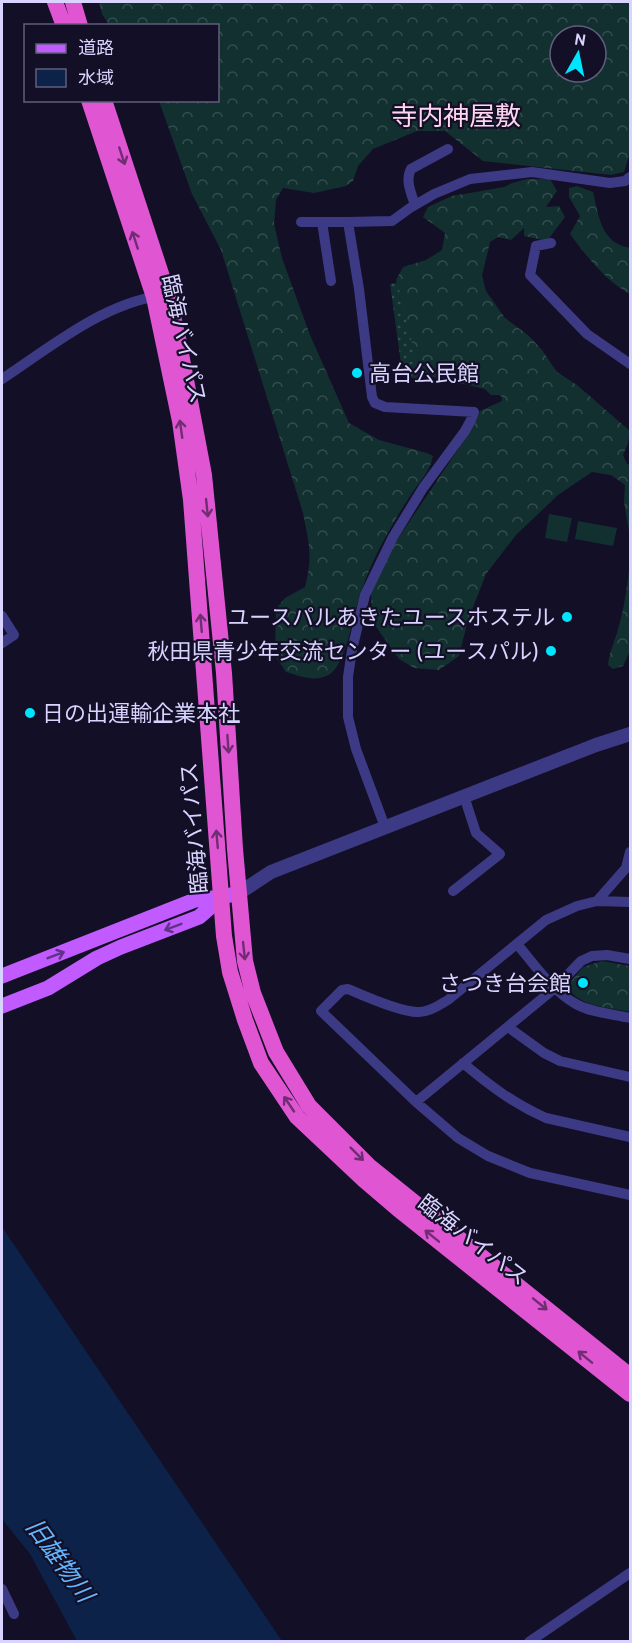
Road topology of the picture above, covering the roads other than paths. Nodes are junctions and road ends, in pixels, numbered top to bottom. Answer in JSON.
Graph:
{"nodes":[{"id":1,"x":55,"y":2,"type":"edge"},
{"id":2,"x":73,"y":2,"type":"edge"},
{"id":3,"x":63,"y":24,"type":"edge"},
{"id":4,"x":79,"y":24,"type":"edge"},
{"id":5,"x":90,"y":102,"type":"edge"},
{"id":6,"x":105,"y":102,"type":"edge"},
{"id":7,"x":448,"y":149,"type":"dead end"},
{"id":8,"x":630,"y":177,"type":"edge"},
{"id":9,"x":415,"y":205,"type":"junction"},
{"id":10,"x":301,"y":222,"type":"dead end"},
{"id":11,"x":322,"y":222,"type":"junction"},
{"id":12,"x":348,"y":222,"type":"junction"},
{"id":13,"x":551,"y":243,"type":"dead end"},
{"id":14,"x":331,"y":280,"type":"dead end"},
{"id":15,"x":161,"y":296,"type":"junction"},
{"id":16,"x":630,"y":364,"type":"edge"},
{"id":17,"x":2,"y":379,"type":"edge"},
{"id":18,"x":2,"y":616,"type":"edge"},
{"id":19,"x":2,"y":643,"type":"edge"},
{"id":20,"x":630,"y":735,"type":"edge"},
{"id":21,"x":464,"y":796,"type":"junction"},
{"id":22,"x":386,"y":827,"type":"junction"},
{"id":23,"x":630,"y":852,"type":"edge"},
{"id":24,"x":453,"y":891,"type":"dead end"},
{"id":25,"x":230,"y":895,"type":"junction"},
{"id":26,"x":597,"y":901,"type":"junction"},
{"id":27,"x":630,"y":902,"type":"edge"},
{"id":28,"x":517,"y":944,"type":"junction"},
{"id":29,"x":630,"y":959,"type":"edge"},
{"id":30,"x":2,"y":976,"type":"edge"},
{"id":31,"x":555,"y":987,"type":"junction"},
{"id":32,"x":2,"y":1006,"type":"edge"},
{"id":33,"x":630,"y":1018,"type":"edge"},
{"id":34,"x":508,"y":1027,"type":"junction"},
{"id":35,"x":463,"y":1063,"type":"junction"},
{"id":36,"x":630,"y":1077,"type":"edge"},
{"id":37,"x":416,"y":1102,"type":"junction"},
{"id":38,"x":630,"y":1137,"type":"edge"},
{"id":39,"x":630,"y":1195,"type":"edge"},
{"id":40,"x":630,"y":1376,"type":"edge"},
{"id":41,"x":630,"y":1394,"type":"edge"},
{"id":42,"x":630,"y":1573,"type":"edge"},
{"id":43,"x":2,"y":1589,"type":"edge"},
{"id":44,"x":14,"y":1614,"type":"dead end"},
{"id":45,"x":529,"y":1641,"type":"edge"}],
"edges":[{"from":1,"to":3,"type":"highway"},
{"from":2,"to":4,"type":"highway"},
{"from":15,"to":5,"type":"highway","name":"臨海バイパス","one_way":true},
{"from":6,"to":15,"type":"highway","name":"臨海バイパス","one_way":true},
{"from":7,"to":9,"type":"street"},
{"from":8,"to":9,"type":"street"},
{"from":9,"to":12,"type":"street"},
{"from":10,"to":11,"type":"street"},
{"from":11,"to":12,"type":"street"},
{"from":11,"to":14,"type":"street"},
{"from":12,"to":22,"type":"street"},
{"from":13,"to":16,"type":"street"},
{"from":15,"to":17,"type":"street"},
{"from":15,"to":25,"type":"highway","name":"臨海バイパス"},
{"from":18,"to":19,"type":"street"},
{"from":20,"to":21,"type":"street"},
{"from":21,"to":22,"type":"street"},
{"from":21,"to":24,"type":"street"},
{"from":22,"to":25,"type":"street"},
{"from":23,"to":26,"type":"street"},
{"from":30,"to":25,"type":"main road","one_way":true},
{"from":25,"to":32,"type":"main road","one_way":true},
{"from":25,"to":40,"type":"highway","name":"臨海バイパス","one_way":true},
{"from":41,"to":25,"type":"highway","name":"臨海バイパス","one_way":true},
{"from":26,"to":27,"type":"street"},
{"from":26,"to":28,"type":"street"},
{"from":28,"to":31,"type":"street"},
{"from":28,"to":37,"type":"street"},
{"from":29,"to":31,"type":"street"},
{"from":31,"to":33,"type":"street"},
{"from":31,"to":34,"type":"street"},
{"from":34,"to":35,"type":"street"},
{"from":34,"to":36,"type":"street"},
{"from":35,"to":37,"type":"street"},
{"from":35,"to":38,"type":"street"},
{"from":37,"to":39,"type":"street"},
{"from":42,"to":45,"type":"street"},
{"from":43,"to":44,"type":"street"}]}
